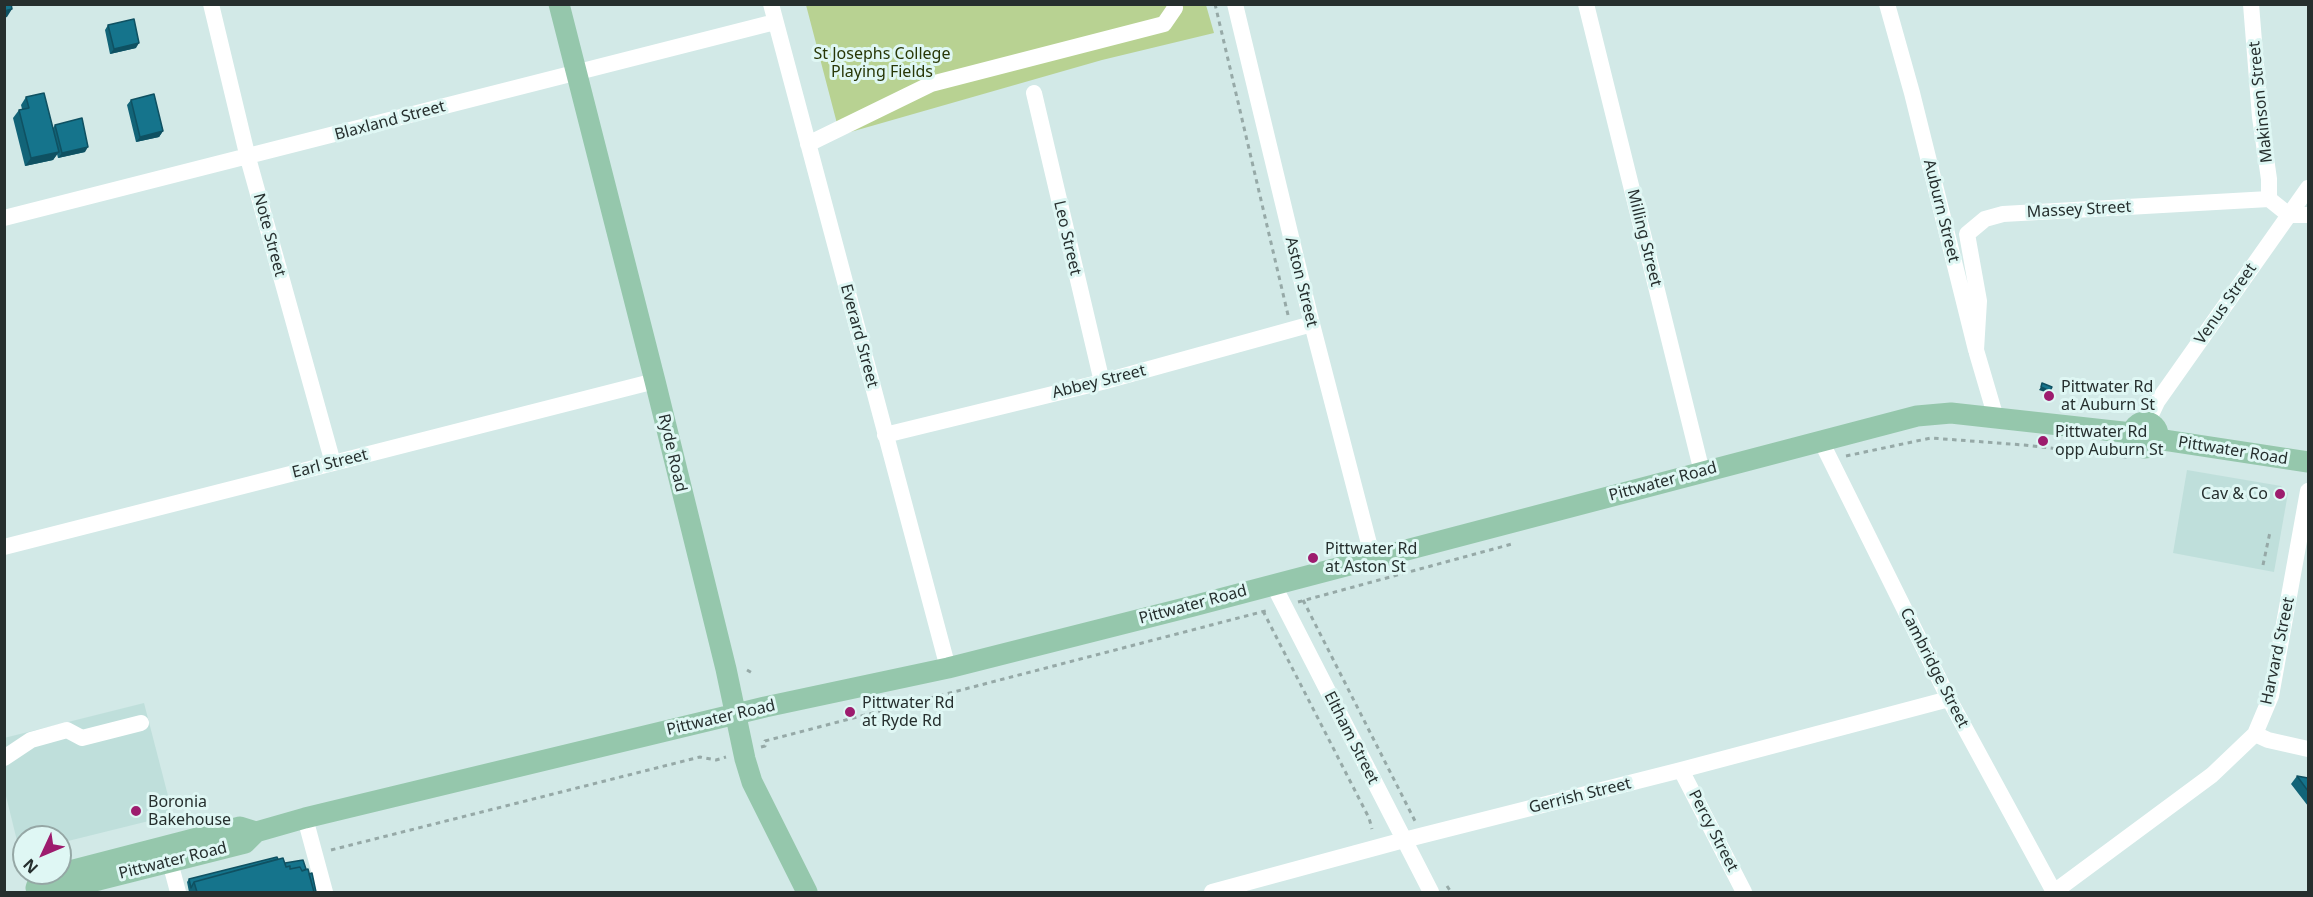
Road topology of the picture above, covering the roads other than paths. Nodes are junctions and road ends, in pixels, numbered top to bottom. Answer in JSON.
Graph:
{"nodes":[{"id":1,"x":211,"y":4,"type":"edge"},
{"id":2,"x":560,"y":4,"type":"edge"},
{"id":3,"x":771,"y":4,"type":"edge"},
{"id":4,"x":1174,"y":4,"type":"edge"},
{"id":5,"x":1234,"y":4,"type":"edge"},
{"id":6,"x":1586,"y":4,"type":"edge"},
{"id":7,"x":1887,"y":4,"type":"edge"},
{"id":8,"x":2251,"y":4,"type":"edge"},
{"id":9,"x":775,"y":22,"type":"junction"},
{"id":10,"x":576,"y":72,"type":"junction"},
{"id":11,"x":1034,"y":93,"type":"dead end"},
{"id":12,"x":808,"y":144,"type":"junction"},
{"id":13,"x":248,"y":158,"type":"junction"},
{"id":14,"x":2308,"y":188,"type":"edge"},
{"id":15,"x":2269,"y":199,"type":"junction"},
{"id":16,"x":2289,"y":215,"type":"junction"},
{"id":17,"x":2308,"y":215,"type":"edge"},
{"id":18,"x":4,"y":218,"type":"edge"},
{"id":19,"x":1312,"y":324,"type":"junction"},
{"id":20,"x":1976,"y":350,"type":"junction"},
{"id":21,"x":655,"y":381,"type":"junction"},
{"id":22,"x":1102,"y":382,"type":"junction"},
{"id":23,"x":1996,"y":418,"type":"junction"},
{"id":24,"x":885,"y":435,"type":"junction"},
{"id":25,"x":2144,"y":435,"type":"junction"},
{"id":26,"x":1821,"y":441,"type":"junction"},
{"id":27,"x":2308,"y":462,"type":"edge"},
{"id":28,"x":333,"y":464,"type":"junction"},
{"id":29,"x":1702,"y":472,"type":"junction"},
{"id":30,"x":2308,"y":491,"type":"edge"},
{"id":31,"x":4,"y":547,"type":"edge"},
{"id":32,"x":1372,"y":559,"type":"junction"},
{"id":33,"x":1273,"y":584,"type":"junction"},
{"id":34,"x":948,"y":668,"type":"junction"},
{"id":35,"x":1949,"y":699,"type":"junction"},
{"id":36,"x":734,"y":715,"type":"junction"},
{"id":37,"x":141,"y":723,"type":"dead end"},
{"id":38,"x":2255,"y":734,"type":"junction"},
{"id":39,"x":2308,"y":749,"type":"edge"},
{"id":40,"x":4,"y":758,"type":"edge"},
{"id":41,"x":1682,"y":770,"type":"junction"},
{"id":42,"x":305,"y":818,"type":"junction"},
{"id":43,"x":256,"y":832,"type":"junction"},
{"id":44,"x":1404,"y":840,"type":"junction"},
{"id":45,"x":170,"y":862,"type":"junction"},
{"id":46,"x":37,"y":891,"type":"edge"},
{"id":47,"x":178,"y":892,"type":"edge"},
{"id":48,"x":325,"y":892,"type":"edge"},
{"id":49,"x":807,"y":892,"type":"edge"},
{"id":50,"x":1212,"y":892,"type":"edge"},
{"id":51,"x":1431,"y":892,"type":"edge"},
{"id":52,"x":1744,"y":892,"type":"edge"},
{"id":53,"x":2054,"y":892,"type":"edge"}],
"edges":[{"from":1,"to":13,"type":"street","name":"Note Street"},
{"from":2,"to":10,"type":"main road","name":"Ryde Road"},
{"from":3,"to":9,"type":"street","name":"Everard Street"},
{"from":4,"to":12,"type":"street"},
{"from":5,"to":19,"type":"street","name":"Aston Street"},
{"from":6,"to":29,"type":"street","name":"Milling Street"},
{"from":7,"to":20,"type":"street","name":"Auburn Street"},
{"from":8,"to":15,"type":"street","name":"Makinson Street"},
{"from":9,"to":10,"type":"street","name":"Blaxland Street"},
{"from":9,"to":12,"type":"street","name":"Everard Street"},
{"from":10,"to":13,"type":"street","name":"Blaxland Street"},
{"from":10,"to":21,"type":"main road","name":"Ryde Road"},
{"from":11,"to":22,"type":"street","name":"Leo Street"},
{"from":12,"to":24,"type":"street","name":"Everard Street"},
{"from":13,"to":18,"type":"street","name":"Blaxland Street"},
{"from":13,"to":28,"type":"street","name":"Note Street"},
{"from":14,"to":16,"type":"street","name":"Venus Street"},
{"from":15,"to":16,"type":"street"},
{"from":15,"to":20,"type":"street","name":"Massey Street"},
{"from":16,"to":17,"type":"street"},
{"from":16,"to":25,"type":"street","name":"Venus Street"},
{"from":19,"to":22,"type":"street","name":"Abbey Street"},
{"from":19,"to":32,"type":"street","name":"Aston Street"},
{"from":20,"to":23,"type":"street","name":"Auburn Street"},
{"from":21,"to":28,"type":"street","name":"Earl Street"},
{"from":21,"to":36,"type":"main road","name":"Ryde Road"},
{"from":22,"to":24,"type":"street","name":"Abbey Street"},
{"from":23,"to":25,"type":"main road","name":"Pittwater Road"},
{"from":23,"to":26,"type":"main road","name":"Pittwater Road"},
{"from":24,"to":34,"type":"street","name":"Everard Street"},
{"from":25,"to":27,"type":"main road","name":"Pittwater Road"},
{"from":26,"to":29,"type":"main road","name":"Pittwater Road"},
{"from":26,"to":35,"type":"street","name":"Cambridge Street"},
{"from":28,"to":31,"type":"street","name":"Earl Street"},
{"from":29,"to":32,"type":"main road","name":"Pittwater Road"},
{"from":30,"to":38,"type":"street","name":"Harvard Street"},
{"from":32,"to":33,"type":"main road","name":"Pittwater Road"},
{"from":33,"to":34,"type":"main road","name":"Pittwater Road"},
{"from":33,"to":44,"type":"street","name":"Eltham Street"},
{"from":34,"to":36,"type":"main road","name":"Pittwater Road"},
{"from":35,"to":41,"type":"street","name":"Gerrish Street"},
{"from":35,"to":53,"type":"street","name":"Cambridge Street"},
{"from":36,"to":42,"type":"main road","name":"Pittwater Road"},
{"from":36,"to":49,"type":"main road","name":"Ryde Road"},
{"from":37,"to":40,"type":"street"},
{"from":38,"to":39,"type":"street"},
{"from":38,"to":53,"type":"street","name":"Harvard Street"},
{"from":41,"to":44,"type":"street","name":"Gerrish Street"},
{"from":41,"to":52,"type":"street","name":"Percy Street"},
{"from":42,"to":43,"type":"main road","name":"Pittwater Road"},
{"from":42,"to":48,"type":"street"},
{"from":43,"to":45,"type":"main road","name":"Pittwater Road"},
{"from":43,"to":46,"type":"main road","name":"Pittwater Road"},
{"from":44,"to":50,"type":"street","name":"Gerrish Street"},
{"from":44,"to":51,"type":"street","name":"Eltham Street"},
{"from":45,"to":46,"type":"main road","name":"Pittwater Road"},
{"from":45,"to":47,"type":"street"}]}
